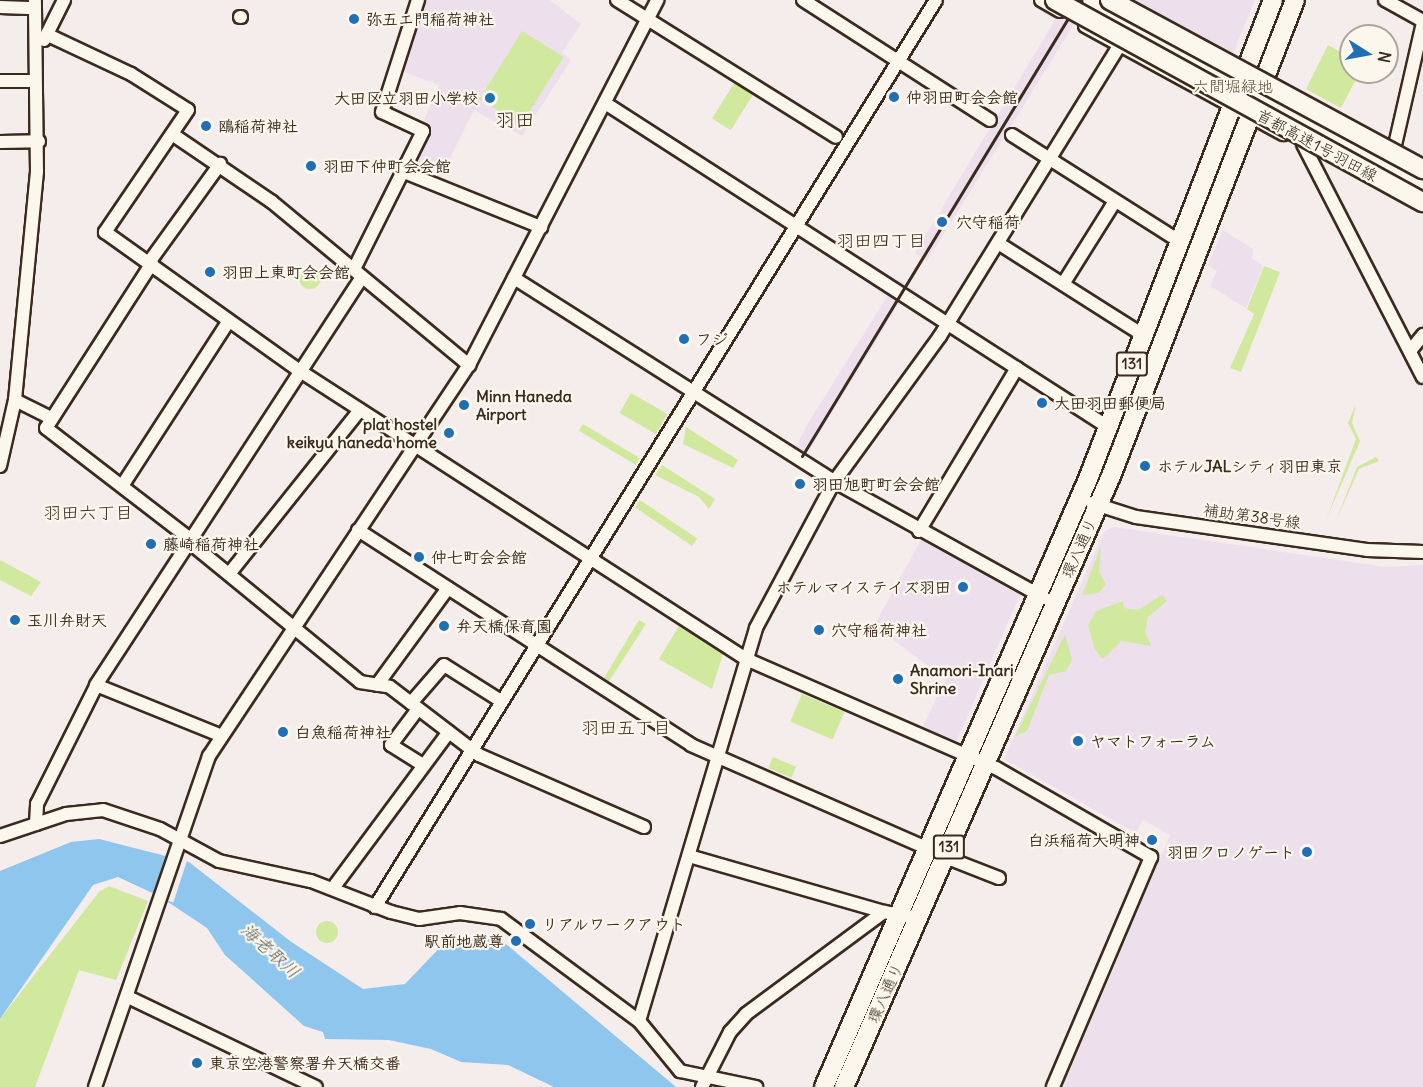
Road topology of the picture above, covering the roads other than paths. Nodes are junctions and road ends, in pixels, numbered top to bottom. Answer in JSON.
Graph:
{"nodes":[{"id":1,"x":64,"y":0,"type":"edge"},
{"id":2,"x":418,"y":0,"type":"edge"},
{"id":3,"x":617,"y":0,"type":"edge"},
{"id":4,"x":657,"y":0,"type":"edge"},
{"id":5,"x":803,"y":0,"type":"edge"},
{"id":6,"x":936,"y":0,"type":"edge"},
{"id":7,"x":1041,"y":0,"type":"edge"},
{"id":8,"x":1055,"y":0,"type":"edge"},
{"id":9,"x":1074,"y":0,"type":"edge"},
{"id":10,"x":1092,"y":0,"type":"edge"},
{"id":11,"x":1110,"y":0,"type":"edge"},
{"id":12,"x":1119,"y":0,"type":"edge"},
{"id":13,"x":1273,"y":0,"type":"edge"},
{"id":14,"x":1295,"y":0,"type":"edge"},
{"id":15,"x":1385,"y":0,"type":"edge"},
{"id":16,"x":35,"y":4,"type":"edge"},
{"id":17,"x":0,"y":8,"type":"edge"},
{"id":18,"x":647,"y":20,"type":"junction"},
{"id":19,"x":1423,"y":22,"type":"edge"},
{"id":20,"x":48,"y":35,"type":"junction"},
{"id":21,"x":1160,"y":45,"type":"junction"},
{"id":22,"x":39,"y":46,"type":"junction"},
{"id":23,"x":1119,"y":46,"type":"junction"},
{"id":24,"x":899,"y":61,"type":"junction"},
{"id":25,"x":0,"y":81,"type":"edge"},
{"id":26,"x":35,"y":81,"type":"junction"},
{"id":27,"x":1249,"y":94,"type":"junction"},
{"id":28,"x":605,"y":103,"type":"junction"},
{"id":29,"x":990,"y":120,"type":"dead end"},
{"id":30,"x":172,"y":134,"type":"junction"},
{"id":31,"x":1012,"y":135,"type":"dead end"},
{"id":32,"x":836,"y":137,"type":"dead end"},
{"id":33,"x":39,"y":141,"type":"junction"},
{"id":34,"x":0,"y":142,"type":"edge"},
{"id":35,"x":1303,"y":144,"type":"junction"},
{"id":36,"x":1395,"y":145,"type":"junction"},
{"id":37,"x":1049,"y":159,"type":"junction"},
{"id":38,"x":1423,"y":160,"type":"edge"},
{"id":39,"x":220,"y":164,"type":"junction"},
{"id":40,"x":1423,"y":169,"type":"edge"},
{"id":41,"x":404,"y":172,"type":"junction"},
{"id":42,"x":1423,"y":181,"type":"edge"},
{"id":43,"x":1423,"y":191,"type":"edge"},
{"id":44,"x":1115,"y":201,"type":"junction"},
{"id":45,"x":1423,"y":204,"type":"edge"},
{"id":46,"x":796,"y":226,"type":"junction"},
{"id":47,"x":541,"y":227,"type":"junction"},
{"id":48,"x":1179,"y":241,"type":"junction"},
{"id":49,"x":998,"y":243,"type":"junction"},
{"id":50,"x":151,"y":262,"type":"junction"},
{"id":51,"x":358,"y":273,"type":"junction"},
{"id":52,"x":514,"y":278,"type":"junction"},
{"id":53,"x":1063,"y":284,"type":"junction"},
{"id":54,"x":228,"y":322,"type":"junction"},
{"id":55,"x":947,"y":324,"type":"junction"},
{"id":56,"x":1143,"y":335,"type":"junction"},
{"id":57,"x":1423,"y":335,"type":"edge"},
{"id":58,"x":1416,"y":359,"type":"edge"},
{"id":59,"x":469,"y":365,"type":"junction"},
{"id":60,"x":1017,"y":368,"type":"junction"},
{"id":61,"x":300,"y":371,"type":"junction"},
{"id":62,"x":1423,"y":377,"type":"edge"},
{"id":63,"x":691,"y":393,"type":"junction"},
{"id":64,"x":15,"y":400,"type":"junction"},
{"id":65,"x":360,"y":410,"type":"junction"},
{"id":66,"x":51,"y":418,"type":"junction"},
{"id":67,"x":1108,"y":427,"type":"junction"},
{"id":68,"x":5,"y":430,"type":"edge"},
{"id":69,"x":416,"y":447,"type":"junction"},
{"id":70,"x":0,"y":466,"type":"edge"},
{"id":71,"x":834,"y":482,"type":"junction"},
{"id":72,"x":122,"y":486,"type":"junction"},
{"id":73,"x":1080,"y":498,"type":"junction"},
{"id":74,"x":1098,"y":506,"type":"junction"},
{"id":75,"x":358,"y":530,"type":"junction"},
{"id":76,"x":919,"y":531,"type":"junction"},
{"id":77,"x":189,"y":540,"type":"junction"},
{"id":78,"x":1423,"y":552,"type":"edge"},
{"id":79,"x":589,"y":560,"type":"junction"},
{"id":80,"x":229,"y":574,"type":"junction"},
{"id":81,"x":448,"y":588,"type":"junction"},
{"id":82,"x":1061,"y":591,"type":"junction"},
{"id":83,"x":1036,"y":597,"type":"junction"},
{"id":84,"x":294,"y":625,"type":"junction"},
{"id":85,"x":536,"y":645,"type":"junction"},
{"id":86,"x":746,"y":659,"type":"junction"},
{"id":87,"x":96,"y":685,"type":"junction"},
{"id":88,"x":377,"y":685,"type":"junction"},
{"id":89,"x":501,"y":701,"type":"junction"},
{"id":90,"x":414,"y":706,"type":"junction"},
{"id":91,"x":449,"y":732,"type":"junction"},
{"id":92,"x":220,"y":735,"type":"junction"},
{"id":93,"x":471,"y":750,"type":"junction"},
{"id":94,"x":968,"y":755,"type":"junction"},
{"id":95,"x":718,"y":756,"type":"junction"},
{"id":96,"x":986,"y":763,"type":"junction"},
{"id":97,"x":423,"y":765,"type":"junction"},
{"id":98,"x":36,"y":824,"type":"junction"},
{"id":99,"x":644,"y":827,"type":"dead end"},
{"id":100,"x":0,"y":836,"type":"edge"},
{"id":101,"x":181,"y":843,"type":"junction"},
{"id":102,"x":927,"y":848,"type":"junction"},
{"id":103,"x":689,"y":856,"type":"junction"},
{"id":104,"x":945,"y":857,"type":"junction"},
{"id":105,"x":999,"y":878,"type":"dead end"},
{"id":106,"x":333,"y":888,"type":"junction"},
{"id":107,"x":375,"y":907,"type":"junction"},
{"id":108,"x":892,"y":911,"type":"junction"},
{"id":109,"x":918,"y":918,"type":"junction"},
{"id":110,"x":130,"y":998,"type":"junction"},
{"id":111,"x":639,"y":1021,"type":"junction"},
{"id":112,"x":704,"y":1082,"type":"edge"},
{"id":113,"x":95,"y":1087,"type":"edge"},
{"id":114,"x":316,"y":1087,"type":"edge"},
{"id":115,"x":756,"y":1087,"type":"edge"},
{"id":116,"x":824,"y":1087,"type":"edge"},
{"id":117,"x":844,"y":1087,"type":"edge"},
{"id":118,"x":1053,"y":1087,"type":"edge"}],
"edges":[{"from":1,"to":20,"type":"street"},
{"from":2,"to":41,"type":"street"},
{"from":3,"to":18,"type":"street"},
{"from":4,"to":18,"type":"street"},
{"from":5,"to":24,"type":"street"},
{"from":6,"to":24,"type":"street"},
{"from":7,"to":23,"type":"street"},
{"from":8,"to":45,"type":"highway","name":"首都高速1号羽田線","bridge":true},
{"from":9,"to":21,"type":"highway"},
{"from":10,"to":21,"type":"highway"},
{"from":11,"to":40,"type":"highway","name":"首都高速1号羽田線","bridge":true},
{"from":12,"to":27,"type":"street"},
{"from":13,"to":27,"type":"highway","name":"環八通り","number":"131"},
{"from":14,"to":27,"type":"highway","name":"環八通り","number":"131"},
{"from":15,"to":19,"type":"street"},
{"from":16,"to":17,"type":"street"},
{"from":16,"to":22,"type":"street"},
{"from":18,"to":28,"type":"street"},
{"from":18,"to":32,"type":"street"},
{"from":19,"to":36,"type":"street"},
{"from":20,"to":22,"type":"street"},
{"from":20,"to":30,"type":"street"},
{"from":21,"to":27,"type":"highway"},
{"from":22,"to":26,"type":"street"},
{"from":23,"to":27,"type":"street"},
{"from":23,"to":37,"type":"street"},
{"from":24,"to":29,"type":"street"},
{"from":24,"to":46,"type":"street"},
{"from":25,"to":26,"type":"street"},
{"from":26,"to":33,"type":"street"},
{"from":27,"to":35,"type":"street"},
{"from":27,"to":36,"type":"street"},
{"from":27,"to":42,"type":"highway"},
{"from":27,"to":43,"type":"highway"},
{"from":27,"to":48,"type":"highway","name":"環八通り","number":"131"},
{"from":27,"to":74,"type":"highway","name":"環八通り","number":"131"},
{"from":28,"to":46,"type":"street"},
{"from":28,"to":47,"type":"street"},
{"from":30,"to":39,"type":"street"},
{"from":30,"to":50,"type":"street"},
{"from":31,"to":37,"type":"street"},
{"from":33,"to":34,"type":"street"},
{"from":33,"to":64,"type":"street"},
{"from":35,"to":45,"type":"street"},
{"from":35,"to":58,"type":"street"},
{"from":36,"to":38,"type":"street"},
{"from":37,"to":44,"type":"street"},
{"from":37,"to":49,"type":"street"},
{"from":39,"to":50,"type":"street"},
{"from":39,"to":51,"type":"street"},
{"from":41,"to":47,"type":"street"},
{"from":41,"to":51,"type":"street"},
{"from":44,"to":48,"type":"street"},
{"from":44,"to":53,"type":"street"},
{"from":46,"to":55,"type":"street"},
{"from":46,"to":63,"type":"street"},
{"from":47,"to":52,"type":"street"},
{"from":48,"to":56,"type":"highway","name":"環八通り","number":"131"},
{"from":49,"to":53,"type":"street"},
{"from":49,"to":55,"type":"street"},
{"from":50,"to":54,"type":"street"},
{"from":50,"to":66,"type":"street"},
{"from":51,"to":59,"type":"street"},
{"from":51,"to":61,"type":"street"},
{"from":52,"to":59,"type":"street"},
{"from":52,"to":63,"type":"street"},
{"from":53,"to":56,"type":"street"},
{"from":54,"to":61,"type":"street"},
{"from":54,"to":72,"type":"street"},
{"from":55,"to":60,"type":"street"},
{"from":55,"to":71,"type":"street"},
{"from":56,"to":67,"type":"highway","name":"環八通り","number":"131"},
{"from":57,"to":58,"type":"street"},
{"from":58,"to":62,"type":"street"},
{"from":59,"to":69,"type":"street"},
{"from":60,"to":67,"type":"street"},
{"from":60,"to":76,"type":"street"},
{"from":61,"to":65,"type":"street"},
{"from":61,"to":77,"type":"street"},
{"from":63,"to":71,"type":"street"},
{"from":63,"to":79,"type":"street"},
{"from":64,"to":66,"type":"street"},
{"from":64,"to":68,"type":"street"},
{"from":65,"to":69,"type":"street"},
{"from":65,"to":80,"type":"street"},
{"from":66,"to":72,"type":"street"},
{"from":67,"to":73,"type":"highway","name":"環八通り","number":"131"},
{"from":68,"to":70,"type":"street"},
{"from":69,"to":75,"type":"street"},
{"from":69,"to":79,"type":"street"},
{"from":71,"to":76,"type":"street"},
{"from":71,"to":86,"type":"street"},
{"from":72,"to":77,"type":"street"},
{"from":73,"to":74,"type":"street","name":"補助第38号線"},
{"from":73,"to":83,"type":"highway","name":"環八通り","number":"131"},
{"from":74,"to":78,"type":"street","name":"補助第38号線"},
{"from":74,"to":82,"type":"highway","name":"環八通り","number":"131"},
{"from":75,"to":81,"type":"street"},
{"from":75,"to":84,"type":"street"},
{"from":76,"to":83,"type":"street"},
{"from":77,"to":80,"type":"street"},
{"from":77,"to":87,"type":"street"},
{"from":79,"to":85,"type":"street"},
{"from":79,"to":86,"type":"street"},
{"from":80,"to":84,"type":"street"},
{"from":81,"to":85,"type":"street"},
{"from":81,"to":88,"type":"street"},
{"from":82,"to":83,"type":"street"},
{"from":82,"to":96,"type":"highway","name":"環八通り","number":"131"},
{"from":83,"to":94,"type":"highway","name":"環八通り","number":"131"},
{"from":84,"to":88,"type":"street"},
{"from":84,"to":92,"type":"street"},
{"from":85,"to":89,"type":"street"},
{"from":85,"to":95,"type":"street"},
{"from":86,"to":94,"type":"street"},
{"from":86,"to":95,"type":"street"},
{"from":87,"to":92,"type":"street"},
{"from":87,"to":98,"type":"street"},
{"from":88,"to":90,"type":"street"},
{"from":89,"to":90,"type":"street"},
{"from":89,"to":93,"type":"street"},
{"from":90,"to":91,"type":"street"},
{"from":90,"to":97,"type":"street"},
{"from":91,"to":93,"type":"street"},
{"from":91,"to":97,"type":"street"},
{"from":92,"to":101,"type":"street"},
{"from":93,"to":99,"type":"street"},
{"from":93,"to":107,"type":"street"},
{"from":94,"to":96,"type":"street"},
{"from":94,"to":102,"type":"highway","name":"環八通り","number":"131"},
{"from":95,"to":102,"type":"street"},
{"from":95,"to":103,"type":"street"},
{"from":96,"to":104,"type":"highway","name":"環八通り","number":"131"},
{"from":96,"to":118,"type":"street"},
{"from":97,"to":106,"type":"street"},
{"from":98,"to":100,"type":"street"},
{"from":98,"to":101,"type":"street"},
{"from":101,"to":106,"type":"street"},
{"from":101,"to":110,"type":"street"},
{"from":102,"to":108,"type":"highway","name":"環八通り","number":"131"},
{"from":103,"to":108,"type":"street"},
{"from":103,"to":111,"type":"street"},
{"from":104,"to":105,"type":"street"},
{"from":104,"to":109,"type":"highway","name":"環八通り","number":"131"},
{"from":106,"to":107,"type":"street"},
{"from":107,"to":111,"type":"street"},
{"from":108,"to":109,"type":"street"},
{"from":108,"to":112,"type":"street"},
{"from":108,"to":116,"type":"highway","name":"環八通り","number":"131"},
{"from":109,"to":117,"type":"highway","name":"環八通り","number":"131"},
{"from":110,"to":113,"type":"street"},
{"from":110,"to":114,"type":"street"},
{"from":111,"to":112,"type":"street"},
{"from":112,"to":115,"type":"street"}]}
